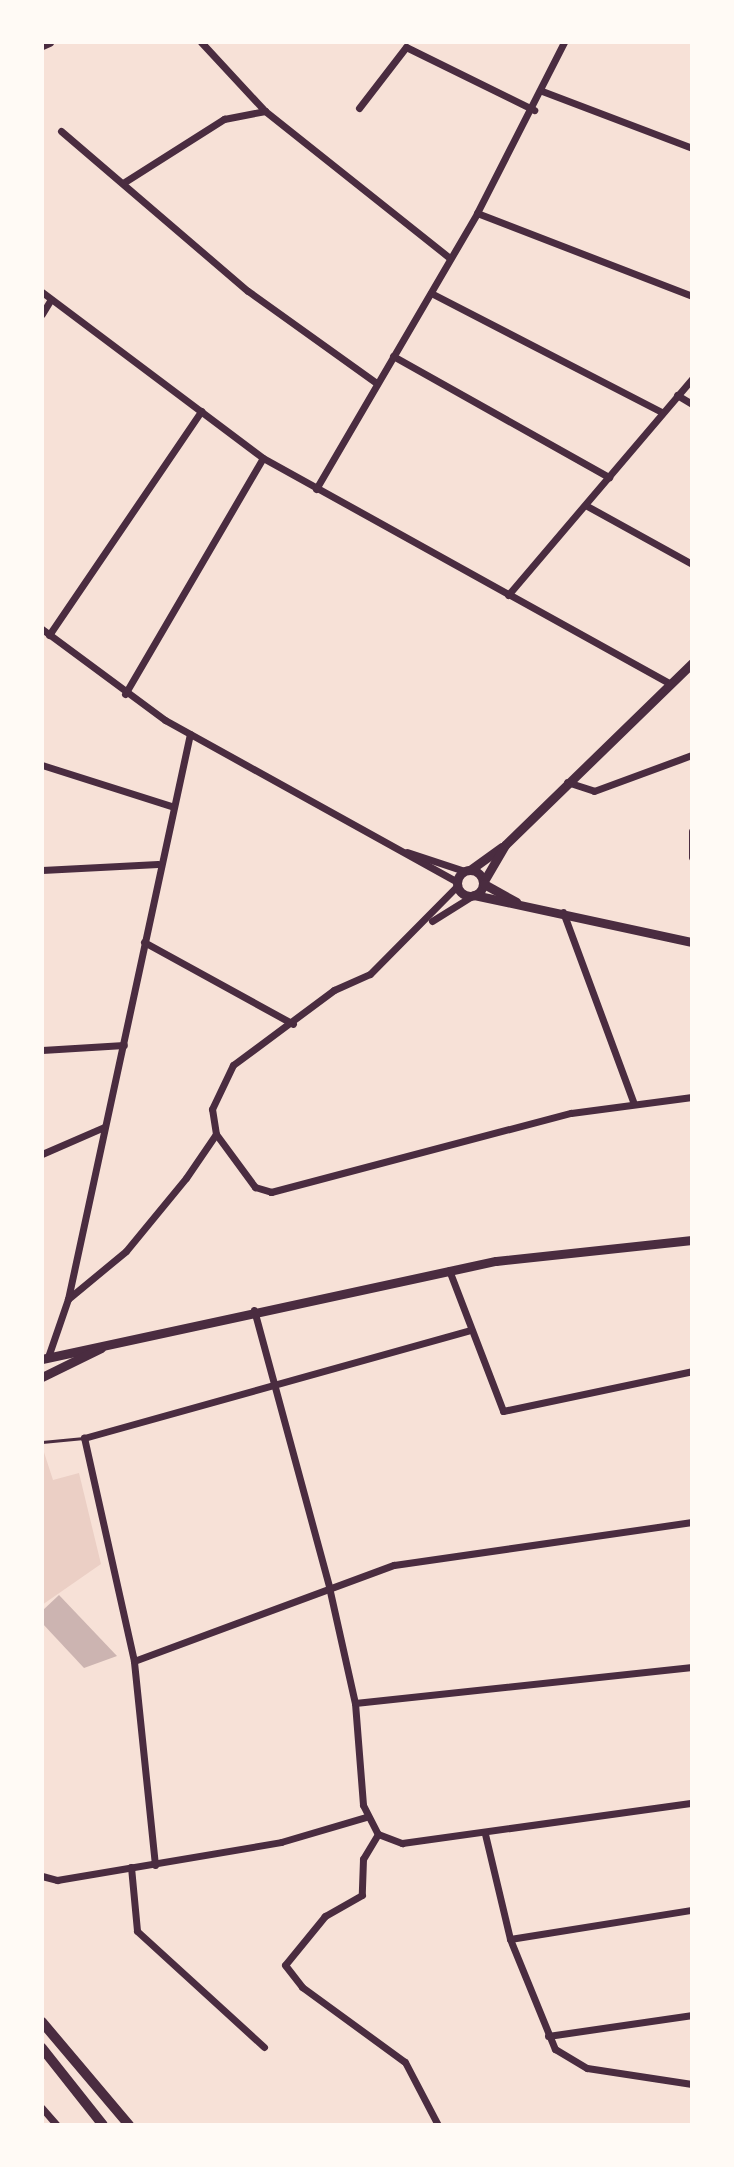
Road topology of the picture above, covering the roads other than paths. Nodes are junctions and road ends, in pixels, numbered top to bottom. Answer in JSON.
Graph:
{"nodes":[{"id":1,"x":49,"y":42,"type":"edge"},
{"id":2,"x":201,"y":42,"type":"edge"},
{"id":3,"x":564,"y":42,"type":"edge"},
{"id":4,"x":42,"y":45,"type":"edge"},
{"id":5,"x":542,"y":91,"type":"junction"},
{"id":6,"x":359,"y":108,"type":"dead end"},
{"id":7,"x":534,"y":110,"type":"junction"},
{"id":8,"x":265,"y":111,"type":"junction"},
{"id":9,"x":61,"y":131,"type":"dead end"},
{"id":10,"x":692,"y":148,"type":"edge"},
{"id":11,"x":123,"y":183,"type":"junction"},
{"id":12,"x":477,"y":213,"type":"junction"},
{"id":13,"x":450,"y":258,"type":"junction"},
{"id":14,"x":42,"y":292,"type":"edge"},
{"id":15,"x":431,"y":293,"type":"junction"},
{"id":16,"x":692,"y":296,"type":"edge"},
{"id":17,"x":51,"y":299,"type":"junction"},
{"id":18,"x":42,"y":314,"type":"edge"},
{"id":19,"x":393,"y":356,"type":"junction"},
{"id":20,"x":692,"y":379,"type":"edge"},
{"id":21,"x":375,"y":382,"type":"junction"},
{"id":22,"x":677,"y":395,"type":"junction"},
{"id":23,"x":692,"y":404,"type":"edge"},
{"id":24,"x":201,"y":411,"type":"junction"},
{"id":25,"x":662,"y":412,"type":"junction"},
{"id":26,"x":263,"y":458,"type":"junction"},
{"id":27,"x":609,"y":477,"type":"junction"},
{"id":28,"x":316,"y":489,"type":"junction"},
{"id":29,"x":587,"y":506,"type":"junction"},
{"id":30,"x":692,"y":564,"type":"edge"},
{"id":31,"x":508,"y":595,"type":"junction"},
{"id":32,"x":46,"y":632,"type":"edge"},
{"id":33,"x":692,"y":663,"type":"edge"},
{"id":34,"x":670,"y":684,"type":"junction"},
{"id":35,"x":125,"y":694,"type":"junction"},
{"id":36,"x":190,"y":734,"type":"junction"},
{"id":37,"x":692,"y":755,"type":"edge"},
{"id":38,"x":42,"y":765,"type":"edge"},
{"id":39,"x":566,"y":781,"type":"junction"},
{"id":40,"x":171,"y":806,"type":"junction"},
{"id":41,"x":692,"y":831,"type":"edge"},
{"id":42,"x":505,"y":845,"type":"junction"},
{"id":43,"x":405,"y":851,"type":"junction"},
{"id":44,"x":692,"y":857,"type":"edge"},
{"id":45,"x":158,"y":864,"type":"junction"},
{"id":46,"x":42,"y":870,"type":"edge"},
{"id":47,"x":467,"y":870,"type":"junction"},
{"id":48,"x":484,"y":882,"type":"junction"},
{"id":49,"x":458,"y":884,"type":"junction"},
{"id":50,"x":473,"y":896,"type":"junction"},
{"id":51,"x":516,"y":902,"type":"junction"},
{"id":52,"x":563,"y":912,"type":"junction"},
{"id":53,"x":427,"y":924,"type":"junction"},
{"id":54,"x":144,"y":942,"type":"junction"},
{"id":55,"x":692,"y":942,"type":"edge"},
{"id":56,"x":293,"y":1024,"type":"junction"},
{"id":57,"x":124,"y":1045,"type":"junction"},
{"id":58,"x":42,"y":1050,"type":"edge"},
{"id":59,"x":692,"y":1097,"type":"edge"},
{"id":60,"x":633,"y":1101,"type":"junction"},
{"id":61,"x":104,"y":1127,"type":"junction"},
{"id":62,"x":216,"y":1134,"type":"junction"},
{"id":63,"x":42,"y":1154,"type":"edge"},
{"id":64,"x":692,"y":1240,"type":"edge"},
{"id":65,"x":449,"y":1270,"type":"junction"},
{"id":66,"x":68,"y":1299,"type":"junction"},
{"id":67,"x":254,"y":1310,"type":"junction"},
{"id":68,"x":468,"y":1331,"type":"junction"},
{"id":69,"x":111,"y":1343,"type":"junction"},
{"id":70,"x":45,"y":1358,"type":"edge"},
{"id":71,"x":692,"y":1371,"type":"edge"},
{"id":72,"x":42,"y":1377,"type":"edge"},
{"id":73,"x":273,"y":1385,"type":"junction"},
{"id":74,"x":84,"y":1438,"type":"junction"},
{"id":75,"x":42,"y":1442,"type":"edge"},
{"id":76,"x":692,"y":1522,"type":"edge"},
{"id":77,"x":329,"y":1587,"type":"junction"},
{"id":78,"x":134,"y":1661,"type":"junction"},
{"id":79,"x":692,"y":1667,"type":"edge"},
{"id":80,"x":355,"y":1703,"type":"junction"},
{"id":81,"x":692,"y":1803,"type":"edge"},
{"id":82,"x":366,"y":1817,"type":"junction"},
{"id":83,"x":378,"y":1834,"type":"junction"},
{"id":84,"x":485,"y":1834,"type":"junction"},
{"id":85,"x":155,"y":1865,"type":"junction"},
{"id":86,"x":131,"y":1867,"type":"junction"},
{"id":87,"x":42,"y":1876,"type":"edge"},
{"id":88,"x":692,"y":1910,"type":"edge"},
{"id":89,"x":510,"y":1939,"type":"junction"},
{"id":90,"x":692,"y":2015,"type":"edge"},
{"id":91,"x":42,"y":2022,"type":"edge"},
{"id":92,"x":548,"y":2036,"type":"junction"},
{"id":93,"x":264,"y":2047,"type":"dead end"},
{"id":94,"x":42,"y":2048,"type":"edge"},
{"id":95,"x":692,"y":2084,"type":"edge"},
{"id":96,"x":42,"y":2108,"type":"edge"},
{"id":97,"x":57,"y":2125,"type":"edge"},
{"id":98,"x":103,"y":2125,"type":"edge"},
{"id":99,"x":129,"y":2125,"type":"edge"},
{"id":100,"x":438,"y":2125,"type":"edge"}],
"edges":[{"from":1,"to":4,"type":"street"},
{"from":2,"to":8,"type":"street"},
{"from":3,"to":5,"type":"street"},
{"from":5,"to":7,"type":"street"},
{"from":5,"to":10,"type":"street"},
{"from":6,"to":7,"type":"street"},
{"from":7,"to":12,"type":"street"},
{"from":8,"to":11,"type":"street"},
{"from":8,"to":13,"type":"street"},
{"from":9,"to":11,"type":"street"},
{"from":11,"to":21,"type":"street"},
{"from":12,"to":13,"type":"street"},
{"from":12,"to":16,"type":"street"},
{"from":13,"to":15,"type":"street"},
{"from":14,"to":17,"type":"street"},
{"from":15,"to":19,"type":"street"},
{"from":15,"to":25,"type":"street"},
{"from":17,"to":18,"type":"street"},
{"from":17,"to":24,"type":"street"},
{"from":19,"to":21,"type":"street"},
{"from":19,"to":27,"type":"street"},
{"from":20,"to":22,"type":"street"},
{"from":21,"to":28,"type":"street"},
{"from":22,"to":23,"type":"street"},
{"from":22,"to":25,"type":"street"},
{"from":24,"to":26,"type":"street"},
{"from":24,"to":32,"type":"street"},
{"from":25,"to":27,"type":"street"},
{"from":26,"to":28,"type":"street"},
{"from":26,"to":35,"type":"street"},
{"from":27,"to":29,"type":"street"},
{"from":28,"to":31,"type":"street"},
{"from":29,"to":30,"type":"street"},
{"from":29,"to":31,"type":"street"},
{"from":31,"to":34,"type":"street"},
{"from":32,"to":35,"type":"street"},
{"from":33,"to":34,"type":"street"},
{"from":34,"to":39,"type":"street"},
{"from":35,"to":36,"type":"street"},
{"from":36,"to":40,"type":"street"},
{"from":36,"to":43,"type":"street"},
{"from":37,"to":39,"type":"street"},
{"from":38,"to":40,"type":"street"},
{"from":39,"to":42,"type":"street"},
{"from":40,"to":45,"type":"street"},
{"from":41,"to":44,"type":"street"},
{"from":42,"to":47,"type":"street"},
{"from":42,"to":48,"type":"street"},
{"from":43,"to":47,"type":"street"},
{"from":43,"to":49,"type":"street"},
{"from":45,"to":46,"type":"street"},
{"from":45,"to":54,"type":"street"},
{"from":47,"to":48,"type":"street"},
{"from":47,"to":49,"type":"street"},
{"from":48,"to":50,"type":"street"},
{"from":48,"to":51,"type":"street"},
{"from":49,"to":50,"type":"street"},
{"from":49,"to":53,"type":"street"},
{"from":50,"to":51,"type":"street"},
{"from":50,"to":53,"type":"street"},
{"from":51,"to":52,"type":"street"},
{"from":52,"to":55,"type":"street"},
{"from":52,"to":60,"type":"street"},
{"from":53,"to":56,"type":"street"},
{"from":54,"to":56,"type":"street"},
{"from":54,"to":57,"type":"street"},
{"from":56,"to":62,"type":"street"},
{"from":57,"to":58,"type":"street"},
{"from":57,"to":61,"type":"street"},
{"from":59,"to":60,"type":"street"},
{"from":60,"to":62,"type":"street"},
{"from":61,"to":63,"type":"street"},
{"from":61,"to":66,"type":"street"},
{"from":62,"to":66,"type":"street"},
{"from":64,"to":65,"type":"street"},
{"from":65,"to":67,"type":"street"},
{"from":65,"to":68,"type":"street"},
{"from":66,"to":70,"type":"street"},
{"from":67,"to":69,"type":"street"},
{"from":67,"to":73,"type":"street"},
{"from":68,"to":71,"type":"street"},
{"from":68,"to":73,"type":"street"},
{"from":69,"to":70,"type":"street"},
{"from":69,"to":72,"type":"street"},
{"from":73,"to":74,"type":"street"},
{"from":73,"to":77,"type":"street"},
{"from":74,"to":75,"type":"lane"},
{"from":74,"to":78,"type":"street"},
{"from":76,"to":77,"type":"street"},
{"from":77,"to":78,"type":"street"},
{"from":77,"to":80,"type":"street"},
{"from":78,"to":85,"type":"street"},
{"from":79,"to":80,"type":"street"},
{"from":80,"to":82,"type":"street"},
{"from":81,"to":84,"type":"street"},
{"from":82,"to":83,"type":"street"},
{"from":82,"to":85,"type":"street"},
{"from":83,"to":84,"type":"street"},
{"from":83,"to":100,"type":"street"},
{"from":84,"to":89,"type":"street"},
{"from":85,"to":86,"type":"street"},
{"from":86,"to":87,"type":"street"},
{"from":86,"to":93,"type":"street"},
{"from":88,"to":89,"type":"street"},
{"from":89,"to":92,"type":"street"},
{"from":90,"to":92,"type":"street"},
{"from":91,"to":99,"type":"main road"},
{"from":92,"to":95,"type":"street"},
{"from":94,"to":98,"type":"main road"},
{"from":96,"to":97,"type":"street"}]}
